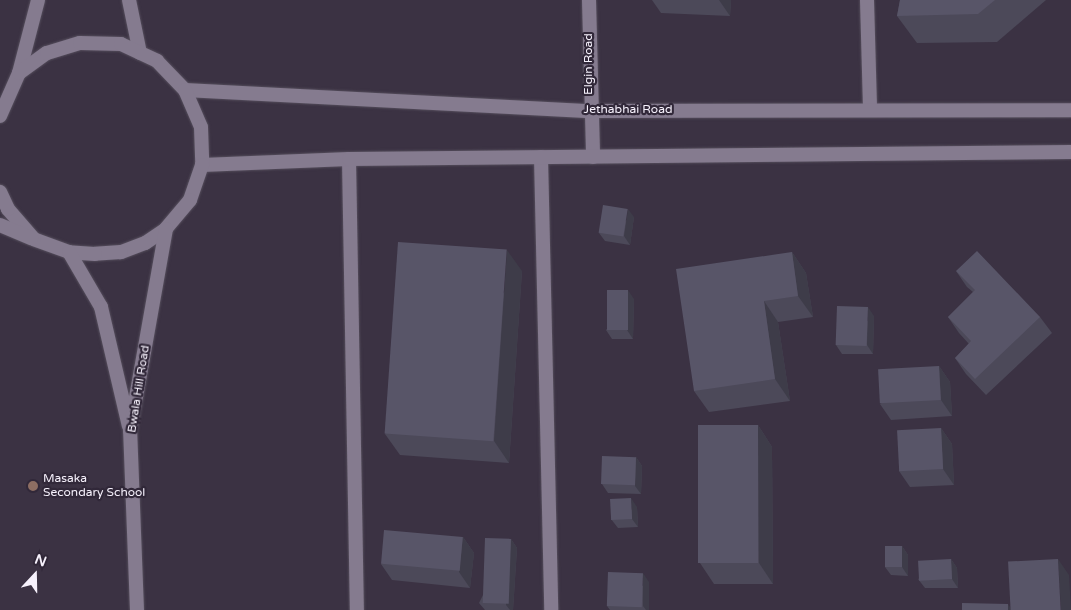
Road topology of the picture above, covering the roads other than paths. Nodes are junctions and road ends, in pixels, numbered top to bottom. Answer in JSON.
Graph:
{"nodes":[{"id":1,"x":38,"y":0,"type":"edge"},
{"id":2,"x":130,"y":0,"type":"edge"},
{"id":3,"x":589,"y":0,"type":"edge"},
{"id":4,"x":867,"y":0,"type":"edge"},
{"id":5,"x":140,"y":53,"type":"junction"},
{"id":6,"x":20,"y":73,"type":"junction"},
{"id":7,"x":185,"y":90,"type":"junction"},
{"id":8,"x":870,"y":108,"type":"junction"},
{"id":9,"x":1071,"y":110,"type":"edge"},
{"id":10,"x":1,"y":111,"type":"edge"},
{"id":11,"x":590,"y":111,"type":"junction"},
{"id":12,"x":1071,"y":152,"type":"edge"},
{"id":13,"x":542,"y":157,"type":"junction"},
{"id":14,"x":593,"y":157,"type":"junction"},
{"id":15,"x":349,"y":159,"type":"junction"},
{"id":16,"x":202,"y":165,"type":"junction"},
{"id":17,"x":0,"y":192,"type":"edge"},
{"id":18,"x":0,"y":225,"type":"edge"},
{"id":19,"x":166,"y":229,"type":"junction"},
{"id":20,"x":34,"y":239,"type":"junction"},
{"id":21,"x":70,"y":252,"type":"junction"},
{"id":22,"x":130,"y":431,"type":"junction"},
{"id":23,"x":137,"y":610,"type":"edge"},
{"id":24,"x":357,"y":610,"type":"edge"},
{"id":25,"x":551,"y":610,"type":"edge"}],
"edges":[{"from":1,"to":6,"type":"street"},
{"from":2,"to":5,"type":"street"},
{"from":3,"to":11,"type":"street","name":"Elgin Road"},
{"from":4,"to":8,"type":"street"},
{"from":5,"to":6,"type":"street"},
{"from":5,"to":7,"type":"street"},
{"from":6,"to":10,"type":"street"},
{"from":7,"to":11,"type":"street","name":"Jethabhai Road"},
{"from":7,"to":16,"type":"street"},
{"from":8,"to":9,"type":"street","name":"Jethabhai Road"},
{"from":8,"to":11,"type":"street","name":"Jethabhai Road"},
{"from":11,"to":14,"type":"street","name":"Elgin Road"},
{"from":12,"to":14,"type":"street"},
{"from":13,"to":14,"type":"street"},
{"from":13,"to":15,"type":"street"},
{"from":13,"to":25,"type":"street"},
{"from":15,"to":16,"type":"street"},
{"from":15,"to":24,"type":"street"},
{"from":16,"to":19,"type":"street"},
{"from":17,"to":20,"type":"street"},
{"from":18,"to":20,"type":"street"},
{"from":19,"to":21,"type":"street"},
{"from":19,"to":22,"type":"street","name":"Bwala Hill Road"},
{"from":20,"to":21,"type":"street"},
{"from":21,"to":22,"type":"street"},
{"from":22,"to":23,"type":"street","name":"Bwala Hill Road"}]}
